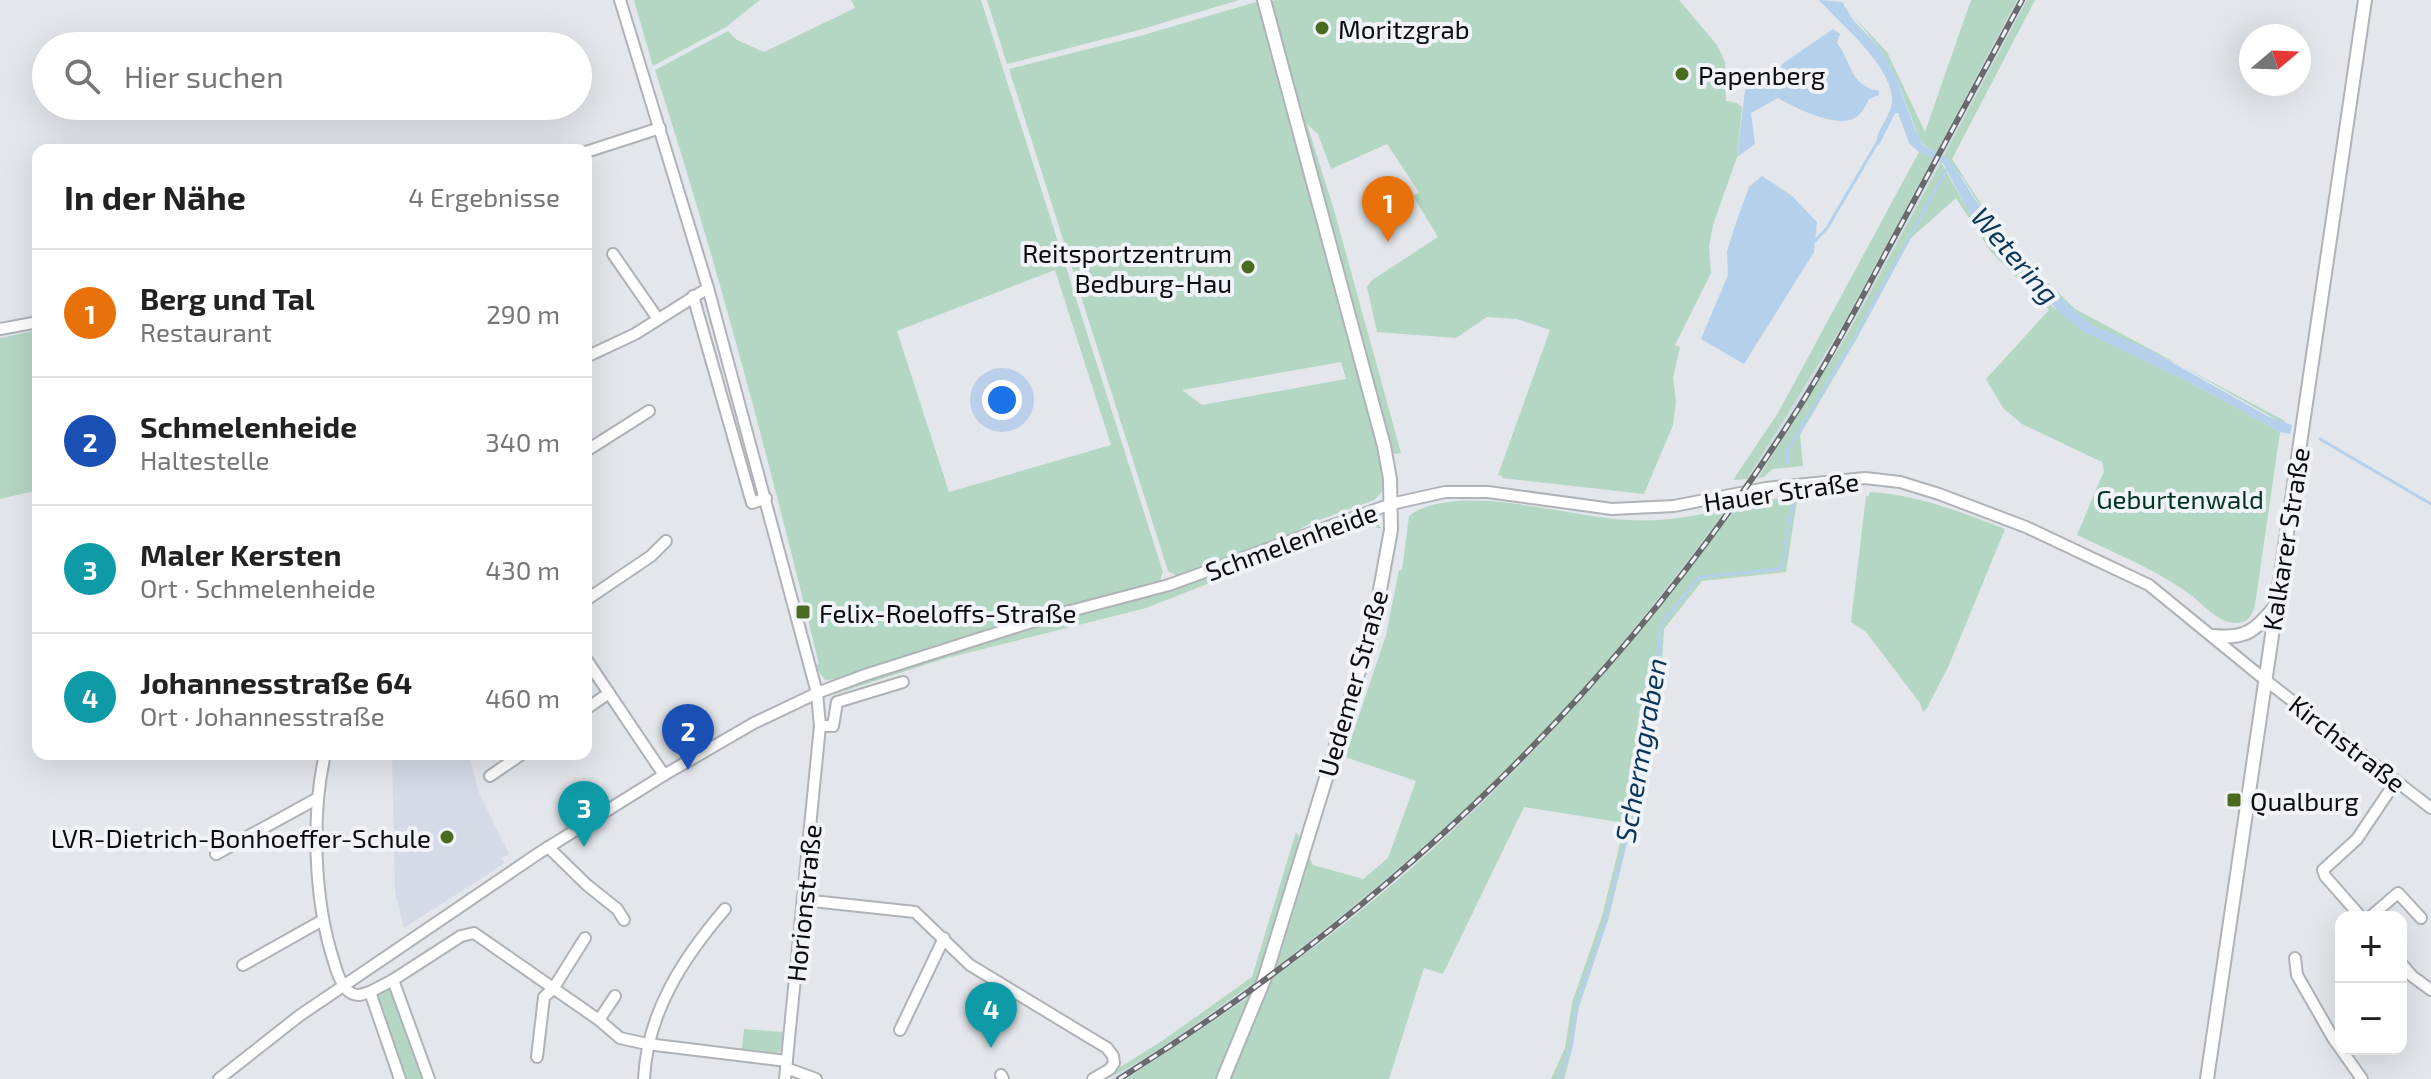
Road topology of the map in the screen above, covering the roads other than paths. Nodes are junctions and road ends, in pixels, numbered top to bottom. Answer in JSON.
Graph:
{"nodes":[{"id":1,"x":620,"y":0,"type":"edge"},
{"id":2,"x":1264,"y":0,"type":"edge"},
{"id":3,"x":2365,"y":0,"type":"edge"},
{"id":4,"x":660,"y":128,"type":"junction"},
{"id":5,"x":592,"y":150,"type":"edge"},
{"id":6,"x":613,"y":254,"type":"dead end"},
{"id":7,"x":708,"y":288,"type":"junction"},
{"id":8,"x":693,"y":296,"type":"junction"},
{"id":9,"x":658,"y":319,"type":"junction"},
{"id":10,"x":32,"y":323,"type":"edge"},
{"id":11,"x":0,"y":329,"type":"edge"},
{"id":12,"x":592,"y":354,"type":"edge"},
{"id":13,"x":649,"y":411,"type":"dead end"},
{"id":14,"x":592,"y":447,"type":"edge"},
{"id":15,"x":766,"y":498,"type":"junction"},
{"id":16,"x":1391,"y":504,"type":"junction"},
{"id":17,"x":666,"y":541,"type":"dead end"},
{"id":18,"x":592,"y":596,"type":"edge"},
{"id":19,"x":2275,"y":607,"type":"junction"},
{"id":20,"x":2213,"y":636,"type":"junction"},
{"id":21,"x":592,"y":668,"type":"edge"},
{"id":22,"x":2264,"y":679,"type":"junction"},
{"id":23,"x":903,"y":682,"type":"dead end"},
{"id":24,"x":609,"y":693,"type":"junction"},
{"id":25,"x":817,"y":693,"type":"junction"},
{"id":26,"x":592,"y":705,"type":"edge"},
{"id":27,"x":820,"y":726,"type":"junction"},
{"id":28,"x":324,"y":760,"type":"edge"},
{"id":29,"x":513,"y":760,"type":"edge"},
{"id":30,"x":664,"y":775,"type":"junction"},
{"id":31,"x":490,"y":776,"type":"dead end"},
{"id":32,"x":2396,"y":781,"type":"junction"},
{"id":33,"x":318,"y":798,"type":"junction"},
{"id":34,"x":2431,"y":808,"type":"edge"},
{"id":35,"x":548,"y":847,"type":"junction"},
{"id":36,"x":216,"y":854,"type":"dead end"},
{"id":37,"x":803,"y":900,"type":"junction"},
{"id":38,"x":725,"y":909,"type":"dead end"},
{"id":39,"x":2356,"y":911,"type":"edge"},
{"id":40,"x":2377,"y":911,"type":"edge"},
{"id":41,"x":2421,"y":918,"type":"dead end"},
{"id":42,"x":323,"y":920,"type":"junction"},
{"id":43,"x":624,"y":920,"type":"dead end"},
{"id":44,"x":585,"y":938,"type":"dead end"},
{"id":45,"x":944,"y":938,"type":"junction"},
{"id":46,"x":2295,"y":958,"type":"dead end"},
{"id":47,"x":243,"y":965,"type":"dead end"},
{"id":48,"x":2407,"y":970,"type":"edge"},
{"id":49,"x":393,"y":980,"type":"junction"},
{"id":50,"x":344,"y":985,"type":"junction"},
{"id":51,"x":553,"y":989,"type":"junction"},
{"id":52,"x":2431,"y":990,"type":"edge"},
{"id":53,"x":370,"y":992,"type":"junction"},
{"id":54,"x":615,"y":996,"type":"dead end"},
{"id":55,"x":599,"y":1020,"type":"junction"},
{"id":56,"x":900,"y":1030,"type":"dead end"},
{"id":57,"x":647,"y":1044,"type":"junction"},
{"id":58,"x":537,"y":1057,"type":"dead end"},
{"id":59,"x":786,"y":1069,"type":"edge"},
{"id":60,"x":219,"y":1079,"type":"edge"},
{"id":61,"x":400,"y":1079,"type":"edge"},
{"id":62,"x":429,"y":1079,"type":"edge"},
{"id":63,"x":644,"y":1079,"type":"edge"},
{"id":64,"x":816,"y":1079,"type":"edge"},
{"id":65,"x":1093,"y":1079,"type":"edge"},
{"id":66,"x":1223,"y":1079,"type":"edge"},
{"id":67,"x":2207,"y":1079,"type":"edge"},
{"id":68,"x":2362,"y":1079,"type":"edge"}],
"edges":[{"from":1,"to":4,"type":"street"},
{"from":2,"to":16,"type":"main road","name":"Uedemer Straße"},
{"from":3,"to":19,"type":"main road","name":"Kalkarer Straße"},
{"from":4,"to":5,"type":"street"},
{"from":4,"to":7,"type":"street"},
{"from":6,"to":9,"type":"street"},
{"from":7,"to":8,"type":"street"},
{"from":7,"to":15,"type":"street"},
{"from":8,"to":9,"type":"street"},
{"from":8,"to":15,"type":"street"},
{"from":9,"to":12,"type":"street"},
{"from":10,"to":11,"type":"street"},
{"from":13,"to":14,"type":"street"},
{"from":15,"to":25,"type":"street"},
{"from":16,"to":20,"type":"street","name":"Hauer Straße"},
{"from":16,"to":25,"type":"street","name":"Schmelenheide"},
{"from":16,"to":66,"type":"main road","name":"Uedemer Straße"},
{"from":17,"to":18,"type":"street"},
{"from":19,"to":20,"type":"main road"},
{"from":19,"to":22,"type":"main road","name":"Kalkarer Straße"},
{"from":20,"to":22,"type":"street","name":"Hauer Straße"},
{"from":21,"to":24,"type":"street"},
{"from":22,"to":32,"type":"street","name":"Kirchstraße"},
{"from":22,"to":67,"type":"main road","name":"Kalkarer Straße"},
{"from":23,"to":27,"type":"street"},
{"from":24,"to":26,"type":"street"},
{"from":24,"to":30,"type":"street"},
{"from":25,"to":27,"type":"street","name":"Horionstraße"},
{"from":25,"to":30,"type":"street","name":"Schmelenheide"},
{"from":27,"to":37,"type":"street","name":"Horionstraße"},
{"from":28,"to":33,"type":"street"},
{"from":29,"to":31,"type":"street"},
{"from":30,"to":35,"type":"street","name":"Schmelenheide"},
{"from":32,"to":34,"type":"street","name":"Kirchstraße"},
{"from":32,"to":39,"type":"street"},
{"from":33,"to":36,"type":"street"},
{"from":33,"to":42,"type":"street"},
{"from":35,"to":43,"type":"street"},
{"from":35,"to":50,"type":"street","name":"Schmelenheide"},
{"from":37,"to":45,"type":"street"},
{"from":37,"to":59,"type":"street","name":"Horionstraße"},
{"from":38,"to":57,"type":"street"},
{"from":40,"to":41,"type":"street"},
{"from":42,"to":47,"type":"street"},
{"from":42,"to":50,"type":"street"},
{"from":44,"to":51,"type":"street"},
{"from":45,"to":56,"type":"street"},
{"from":45,"to":65,"type":"street"},
{"from":46,"to":68,"type":"street"},
{"from":48,"to":52,"type":"street"},
{"from":49,"to":51,"type":"street"},
{"from":49,"to":53,"type":"street"},
{"from":49,"to":62,"type":"street"},
{"from":50,"to":53,"type":"street"},
{"from":50,"to":60,"type":"street","name":"Schmelenheide"},
{"from":51,"to":55,"type":"street"},
{"from":51,"to":58,"type":"street"},
{"from":53,"to":61,"type":"street"},
{"from":54,"to":55,"type":"street"},
{"from":55,"to":57,"type":"street"},
{"from":57,"to":59,"type":"street"},
{"from":57,"to":63,"type":"street"},
{"from":59,"to":64,"type":"street"}]}
